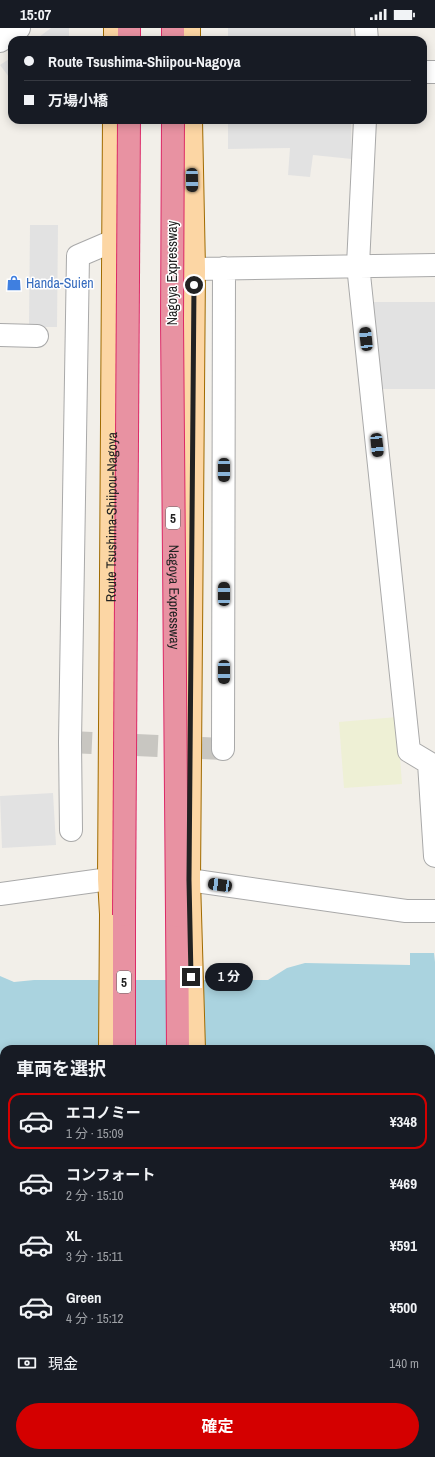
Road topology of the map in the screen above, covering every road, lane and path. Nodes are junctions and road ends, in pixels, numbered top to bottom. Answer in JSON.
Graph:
{"nodes":[{"id":1,"x":19,"y":28,"type":"edge"},
{"id":2,"x":0,"y":41,"type":"edge"},
{"id":3,"x":114,"y":124,"type":"edge"},
{"id":4,"x":129,"y":124,"type":"edge"},
{"id":5,"x":173,"y":124,"type":"edge"},
{"id":6,"x":191,"y":124,"type":"edge"},
{"id":7,"x":365,"y":124,"type":"edge"},
{"id":8,"x":113,"y":241,"type":"junction"},
{"id":9,"x":358,"y":265,"type":"junction"},
{"id":10,"x":435,"y":265,"type":"edge"},
{"id":11,"x":224,"y":268,"type":"junction"},
{"id":12,"x":194,"y":269,"type":"junction"},
{"id":13,"x":0,"y":335,"type":"edge"},
{"id":14,"x":37,"y":336,"type":"dead end"},
{"id":15,"x":223,"y":749,"type":"dead end"},
{"id":16,"x":71,"y":830,"type":"dead end"},
{"id":17,"x":435,"y":856,"type":"edge"},
{"id":18,"x":110,"y":878,"type":"junction"},
{"id":19,"x":189,"y":880,"type":"junction"},
{"id":20,"x":0,"y":894,"type":"edge"},
{"id":21,"x":435,"y":911,"type":"edge"},
{"id":22,"x":110,"y":1045,"type":"edge"},
{"id":23,"x":124,"y":1045,"type":"edge"},
{"id":24,"x":178,"y":1045,"type":"edge"},
{"id":25,"x":194,"y":1045,"type":"edge"}],
"edges":[{"from":1,"to":2,"type":"street"},
{"from":3,"to":8,"type":"main road","name":"Route Tsushima-Shiipou-Nagoya"},
{"from":4,"to":23,"type":"highway","number":"5","bridge":true},
{"from":5,"to":24,"type":"highway","name":"Nagoya Expressway","number":"5","bridge":true},
{"from":6,"to":12,"type":"main road"},
{"from":7,"to":9,"type":"street"},
{"from":8,"to":16,"type":"street"},
{"from":8,"to":18,"type":"main road","name":"Route Tsushima-Shiipou-Nagoya"},
{"from":9,"to":10,"type":"street"},
{"from":9,"to":11,"type":"street"},
{"from":9,"to":17,"type":"street"},
{"from":11,"to":12,"type":"street"},
{"from":11,"to":15,"type":"street"},
{"from":12,"to":19,"type":"main road"},
{"from":13,"to":14,"type":"street"},
{"from":18,"to":20,"type":"street"},
{"from":18,"to":22,"type":"main road","name":"Route Tsushima-Shiipou-Nagoya"},
{"from":19,"to":21,"type":"street"},
{"from":19,"to":25,"type":"main road"}]}
